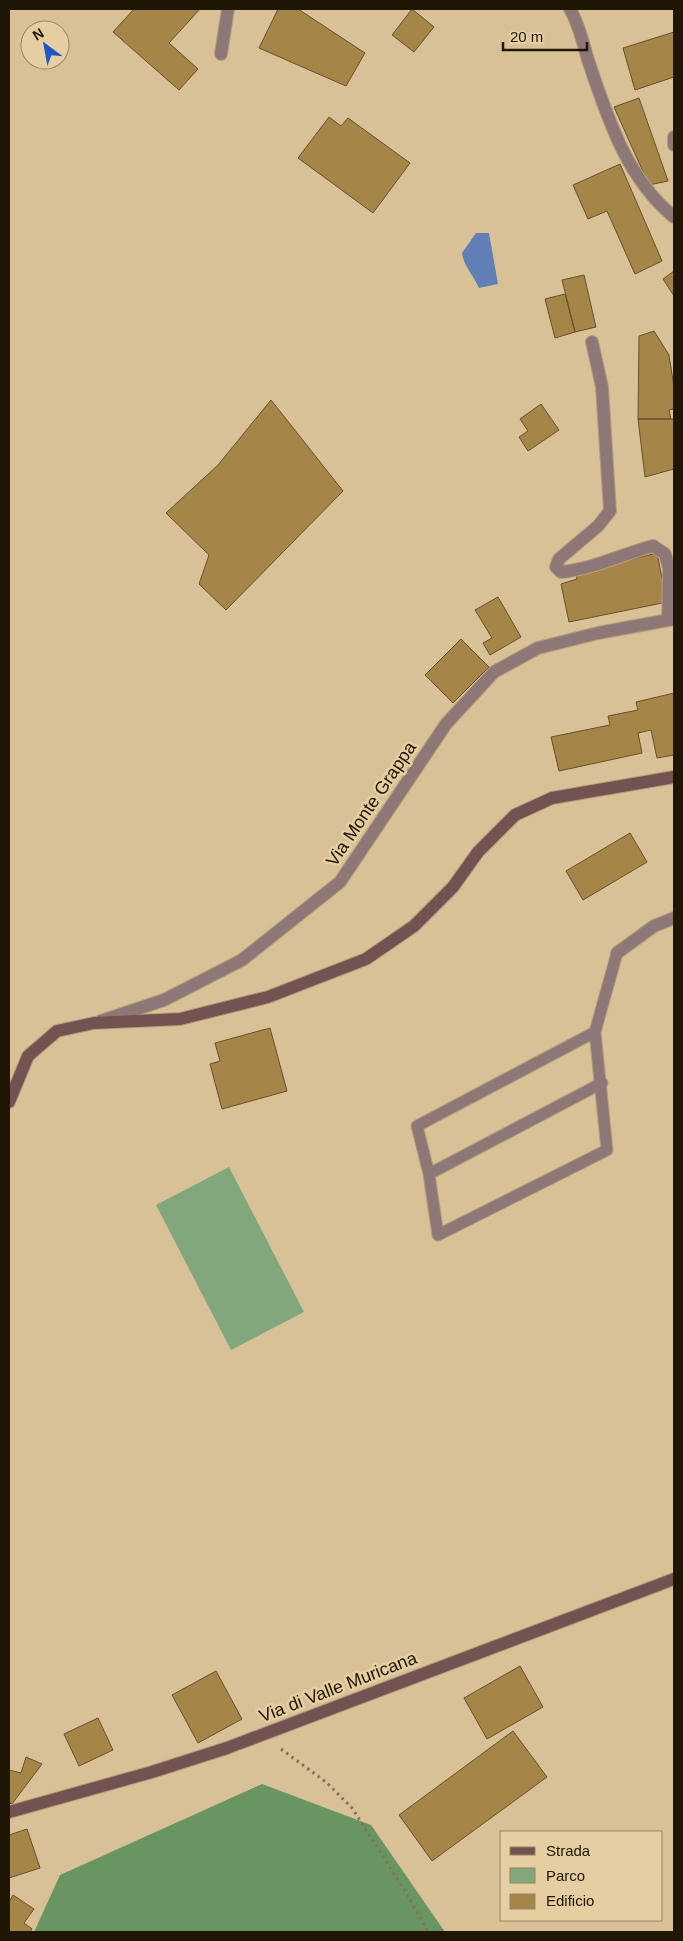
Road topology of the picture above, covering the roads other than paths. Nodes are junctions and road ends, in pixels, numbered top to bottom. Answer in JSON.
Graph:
{"nodes":[{"id":1,"x":228,"y":9,"type":"edge"},
{"id":2,"x":570,"y":9,"type":"edge"},
{"id":3,"x":221,"y":54,"type":"dead end"},
{"id":4,"x":674,"y":138,"type":"edge"},
{"id":5,"x":674,"y":145,"type":"edge"},
{"id":6,"x":674,"y":217,"type":"edge"},
{"id":7,"x":592,"y":342,"type":"dead end"},
{"id":8,"x":671,"y":619,"type":"edge"},
{"id":9,"x":674,"y":777,"type":"edge"},
{"id":10,"x":674,"y":918,"type":"edge"},
{"id":11,"x":617,"y":953,"type":"joint"},
{"id":12,"x":94,"y":1023,"type":"junction"},
{"id":13,"x":595,"y":1032,"type":"junction"},
{"id":14,"x":602,"y":1083,"type":"junction"},
{"id":15,"x":9,"y":1102,"type":"edge"},
{"id":16,"x":428,"y":1174,"type":"junction"},
{"id":17,"x":674,"y":1579,"type":"edge"},
{"id":18,"x":9,"y":1812,"type":"edge"}],
"edges":[{"from":1,"to":3,"type":"street"},
{"from":2,"to":6,"type":"street"},
{"from":4,"to":5,"type":"street"},
{"from":7,"to":8,"type":"street"},
{"from":8,"to":12,"type":"street","name":"Via Monte Grappa"},
{"from":9,"to":12,"type":"street"},
{"from":10,"to":11,"type":"street"},
{"from":11,"to":13,"type":"lane"},
{"from":12,"to":15,"type":"street"},
{"from":13,"to":14,"type":"lane"},
{"from":13,"to":16,"type":"lane"},
{"from":14,"to":16,"type":"lane"},
{"from":14,"to":16,"type":"lane"},
{"from":17,"to":18,"type":"street","name":"Via di Valle Muricana"}]}
